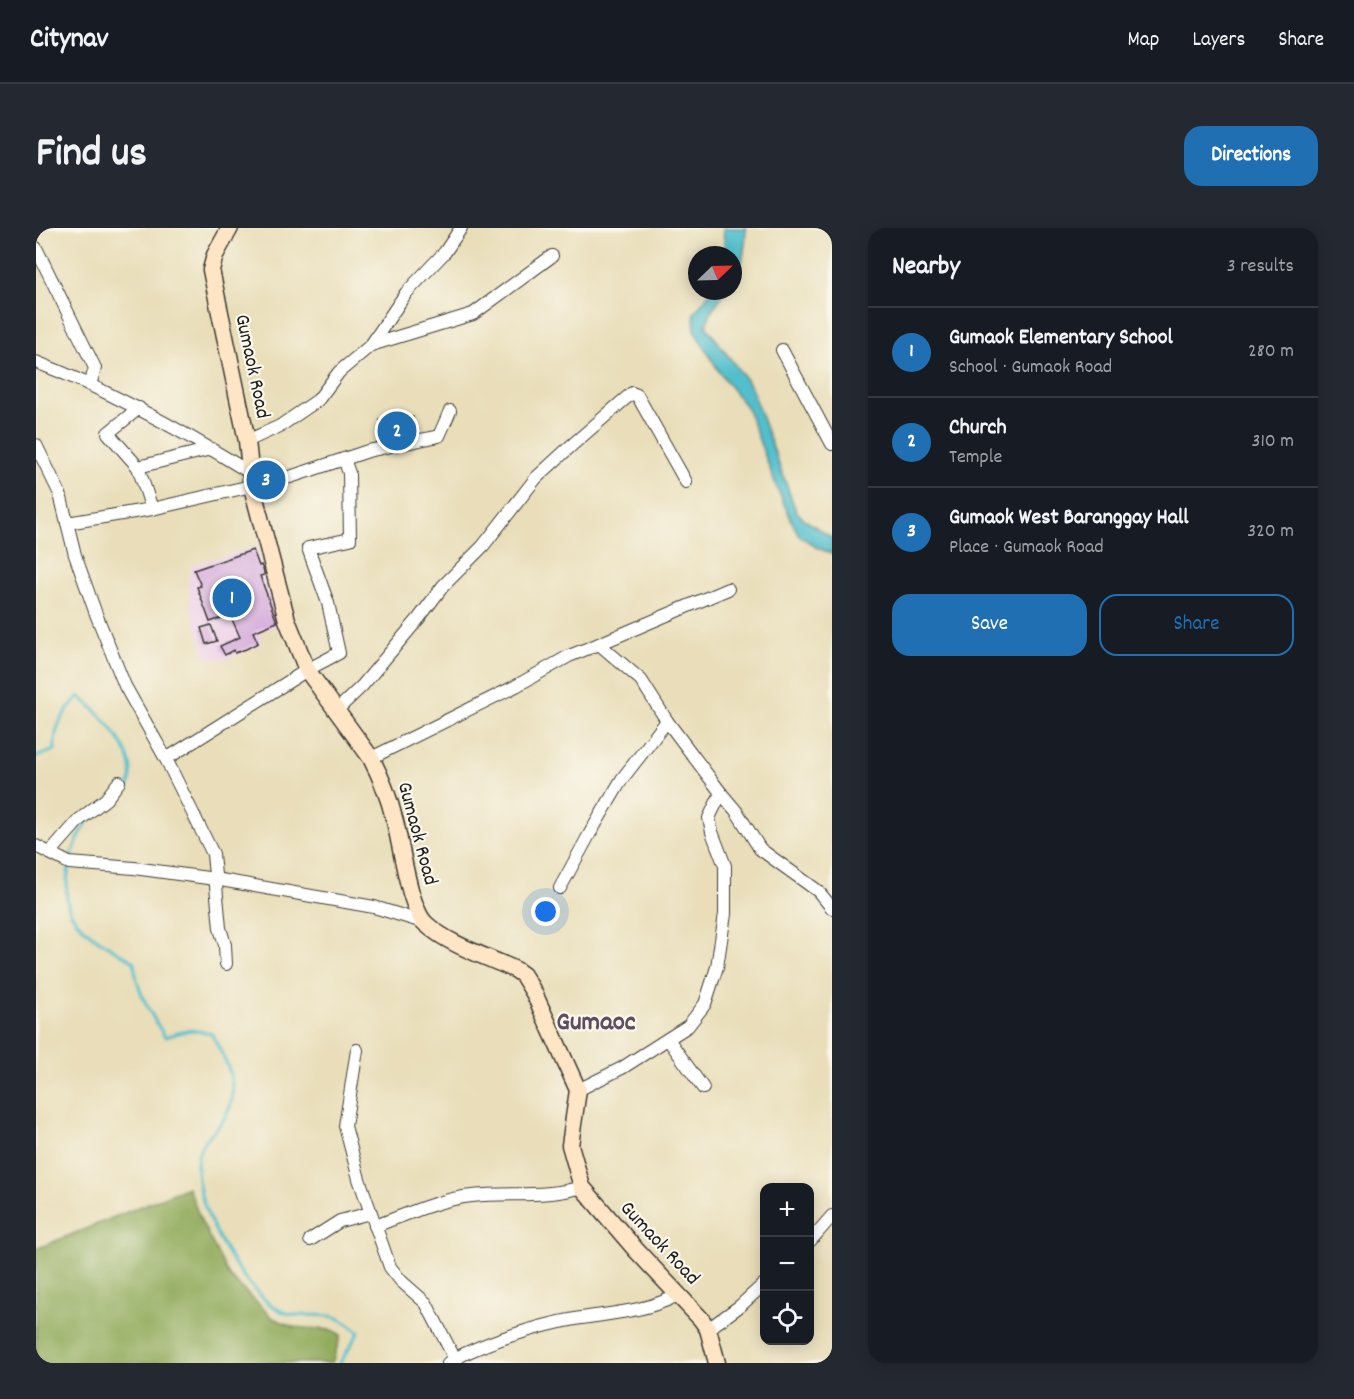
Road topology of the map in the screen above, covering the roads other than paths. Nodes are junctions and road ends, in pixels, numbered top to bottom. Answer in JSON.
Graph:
{"nodes":[{"id":1,"x":230,"y":228,"type":"edge"},
{"id":2,"x":461,"y":228,"type":"edge"},
{"id":3,"x":36,"y":248,"type":"edge"},
{"id":4,"x":552,"y":256,"type":"dead end"},
{"id":5,"x":371,"y":345,"type":"junction"},
{"id":6,"x":782,"y":350,"type":"dead end"},
{"id":7,"x":36,"y":362,"type":"edge"},
{"id":8,"x":90,"y":384,"type":"junction"},
{"id":9,"x":139,"y":408,"type":"junction"},
{"id":10,"x":450,"y":411,"type":"dead end"},
{"id":11,"x":246,"y":441,"type":"junction"},
{"id":12,"x":832,"y":444,"type":"edge"},
{"id":13,"x":36,"y":446,"type":"edge"},
{"id":14,"x":212,"y":449,"type":"junction"},
{"id":15,"x":344,"y":459,"type":"junction"},
{"id":16,"x":138,"y":467,"type":"junction"},
{"id":17,"x":250,"y":480,"type":"junction"},
{"id":18,"x":686,"y":482,"type":"dead end"},
{"id":19,"x":152,"y":509,"type":"junction"},
{"id":20,"x":67,"y":523,"type":"junction"},
{"id":21,"x":728,"y":589,"type":"dead end"},
{"id":22,"x":599,"y":644,"type":"junction"},
{"id":23,"x":308,"y":670,"type":"junction"},
{"id":24,"x":336,"y":711,"type":"junction"},
{"id":25,"x":667,"y":721,"type":"junction"},
{"id":26,"x":371,"y":758,"type":"junction"},
{"id":27,"x":166,"y":759,"type":"junction"},
{"id":28,"x":119,"y":782,"type":"dead end"},
{"id":29,"x":721,"y":793,"type":"junction"},
{"id":30,"x":36,"y":846,"type":"edge"},
{"id":31,"x":50,"y":853,"type":"junction"},
{"id":32,"x":215,"y":879,"type":"junction"},
{"id":33,"x":560,"y":888,"type":"dead end"},
{"id":34,"x":832,"y":908,"type":"edge"},
{"id":35,"x":423,"y":922,"type":"junction"},
{"id":36,"x":226,"y":964,"type":"dead end"},
{"id":37,"x":668,"y":1039,"type":"junction"},
{"id":38,"x":357,"y":1050,"type":"dead end"},
{"id":39,"x":703,"y":1088,"type":"dead end"},
{"id":40,"x":578,"y":1090,"type":"junction"},
{"id":41,"x":582,"y":1187,"type":"junction"},
{"id":42,"x":370,"y":1213,"type":"junction"},
{"id":43,"x":832,"y":1216,"type":"edge"},
{"id":44,"x":375,"y":1226,"type":"junction"},
{"id":45,"x":814,"y":1237,"type":"edge"},
{"id":46,"x":310,"y":1240,"type":"dead end"},
{"id":47,"x":760,"y":1288,"type":"edge"},
{"id":48,"x":678,"y":1294,"type":"junction"},
{"id":49,"x":708,"y":1329,"type":"junction"},
{"id":50,"x":454,"y":1361,"type":"edge"},
{"id":51,"x":717,"y":1363,"type":"edge"}],
"edges":[{"from":1,"to":11,"type":"street","name":"Gumaok Road"},
{"from":2,"to":5,"type":"street"},
{"from":3,"to":8,"type":"street"},
{"from":4,"to":5,"type":"street"},
{"from":5,"to":11,"type":"street"},
{"from":6,"to":12,"type":"street"},
{"from":7,"to":8,"type":"street"},
{"from":8,"to":9,"type":"street"},
{"from":9,"to":14,"type":"street"},
{"from":9,"to":16,"type":"street"},
{"from":10,"to":15,"type":"street"},
{"from":11,"to":17,"type":"street","name":"Gumaok Road"},
{"from":13,"to":20,"type":"street"},
{"from":14,"to":16,"type":"street"},
{"from":14,"to":17,"type":"street"},
{"from":15,"to":17,"type":"street"},
{"from":15,"to":23,"type":"street"},
{"from":16,"to":19,"type":"street"},
{"from":17,"to":19,"type":"street"},
{"from":17,"to":23,"type":"street","name":"Gumaok Road"},
{"from":18,"to":24,"type":"street"},
{"from":19,"to":20,"type":"street"},
{"from":20,"to":27,"type":"street"},
{"from":21,"to":22,"type":"street"},
{"from":22,"to":25,"type":"street"},
{"from":22,"to":26,"type":"street"},
{"from":23,"to":24,"type":"street","name":"Gumaok Road"},
{"from":23,"to":27,"type":"street"},
{"from":24,"to":26,"type":"street","name":"Gumaok Road"},
{"from":25,"to":29,"type":"street"},
{"from":25,"to":33,"type":"street"},
{"from":26,"to":35,"type":"street","name":"Gumaok Road"},
{"from":27,"to":32,"type":"street"},
{"from":28,"to":31,"type":"street"},
{"from":29,"to":34,"type":"street"},
{"from":29,"to":37,"type":"street"},
{"from":30,"to":31,"type":"street"},
{"from":31,"to":32,"type":"street"},
{"from":32,"to":35,"type":"street"},
{"from":32,"to":36,"type":"street"},
{"from":35,"to":40,"type":"street"},
{"from":37,"to":39,"type":"street"},
{"from":37,"to":40,"type":"street"},
{"from":38,"to":42,"type":"street"},
{"from":40,"to":41,"type":"street","name":"Gumaok Road"},
{"from":41,"to":44,"type":"street"},
{"from":41,"to":48,"type":"street","name":"Gumaok Road"},
{"from":42,"to":44,"type":"street"},
{"from":42,"to":46,"type":"street"},
{"from":43,"to":45,"type":"street"},
{"from":44,"to":50,"type":"street"},
{"from":47,"to":49,"type":"street"},
{"from":48,"to":49,"type":"street","name":"Gumaok Road"},
{"from":48,"to":50,"type":"street"},
{"from":49,"to":51,"type":"street","name":"Gumaok Road"}]}
